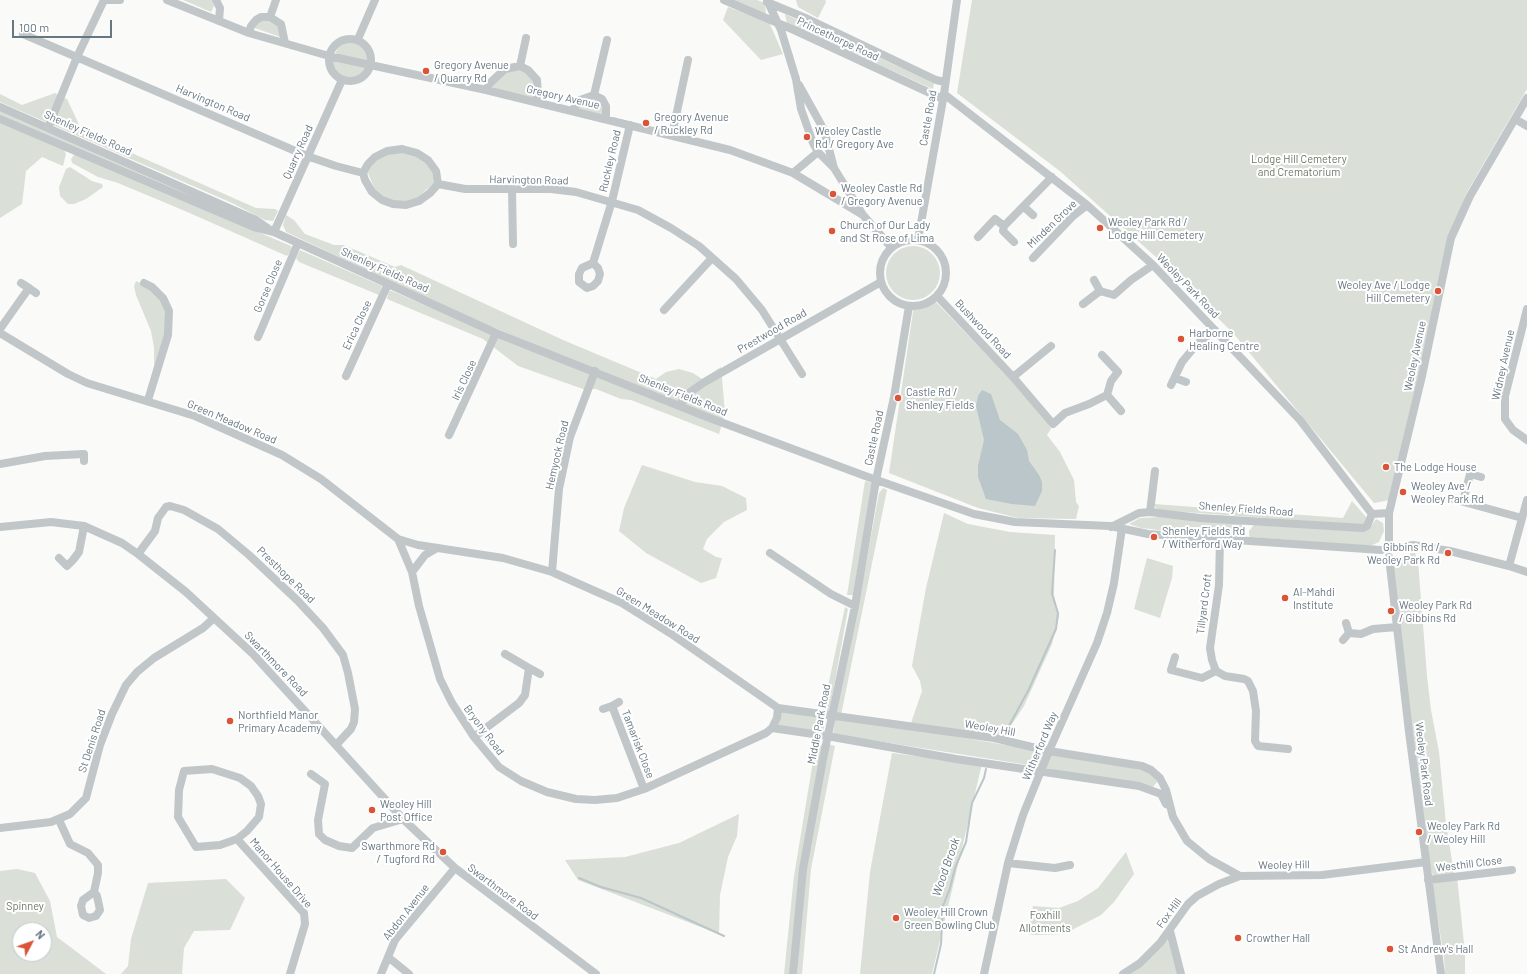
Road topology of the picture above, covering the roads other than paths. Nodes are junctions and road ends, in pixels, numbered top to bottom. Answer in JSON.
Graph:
{"nodes":[{"id":1,"x":104,"y":0,"type":"edge"},
{"id":2,"x":108,"y":0,"type":"edge"},
{"id":3,"x":120,"y":0,"type":"edge"},
{"id":4,"x":167,"y":0,"type":"edge"},
{"id":5,"x":216,"y":0,"type":"edge"},
{"id":6,"x":276,"y":0,"type":"edge"},
{"id":7,"x":375,"y":0,"type":"edge"},
{"id":8,"x":724,"y":0,"type":"edge"},
{"id":9,"x":957,"y":0,"type":"edge"},
{"id":10,"x":178,"y":2,"type":"edge"},
{"id":11,"x":770,"y":2,"type":"edge"},
{"id":12,"x":270,"y":17,"type":"junction"},
{"id":13,"x":219,"y":21,"type":"junction"},
{"id":14,"x":778,"y":23,"type":"junction"},
{"id":15,"x":249,"y":33,"type":"junction"},
{"id":16,"x":23,"y":34,"type":"dead end"},
{"id":17,"x":526,"y":38,"type":"dead end"},
{"id":18,"x":358,"y":39,"type":"junction"},
{"id":19,"x":607,"y":40,"type":"dead end"},
{"id":20,"x":285,"y":43,"type":"junction"},
{"id":21,"x":329,"y":56,"type":"junction"},
{"id":22,"x":77,"y":57,"type":"junction"},
{"id":23,"x":688,"y":60,"type":"dead end"},
{"id":24,"x":370,"y":65,"type":"junction"},
{"id":25,"x":520,"y":66,"type":"junction"},
{"id":26,"x":796,"y":79,"type":"junction"},
{"id":27,"x":342,"y":80,"type":"junction"},
{"id":28,"x":945,"y":82,"type":"junction"},
{"id":29,"x":486,"y":90,"type":"junction"},
{"id":30,"x":594,"y":95,"type":"junction"},
{"id":31,"x":943,"y":96,"type":"junction"},
{"id":32,"x":1527,"y":98,"type":"edge"},
{"id":33,"x":535,"y":102,"type":"junction"},
{"id":34,"x":0,"y":107,"type":"edge"},
{"id":35,"x":572,"y":111,"type":"junction"},
{"id":36,"x":0,"y":119,"type":"edge"},
{"id":37,"x":606,"y":119,"type":"junction"},
{"id":38,"x":1515,"y":119,"type":"junction"},
{"id":39,"x":630,"y":125,"type":"junction"},
{"id":40,"x":1527,"y":126,"type":"edge"},
{"id":41,"x":48,"y":128,"type":"junction"},
{"id":42,"x":672,"y":135,"type":"junction"},
{"id":43,"x":818,"y":152,"type":"junction"},
{"id":44,"x":307,"y":156,"type":"junction"},
{"id":45,"x":834,"y":168,"type":"junction"},
{"id":46,"x":363,"y":173,"type":"junction"},
{"id":47,"x":793,"y":173,"type":"junction"},
{"id":48,"x":1052,"y":177,"type":"junction"},
{"id":49,"x":438,"y":184,"type":"junction"},
{"id":50,"x":512,"y":190,"type":"junction"},
{"id":51,"x":612,"y":201,"type":"junction"},
{"id":52,"x":1087,"y":205,"type":"junction"},
{"id":53,"x":1024,"y":207,"type":"junction"},
{"id":54,"x":863,"y":215,"type":"junction"},
{"id":55,"x":1033,"y":215,"type":"dead end"},
{"id":56,"x":1004,"y":226,"type":"junction"},
{"id":57,"x":274,"y":232,"type":"junction"},
{"id":58,"x":978,"y":237,"type":"dead end"},
{"id":59,"x":918,"y":240,"type":"junction"},
{"id":60,"x":1014,"y":242,"type":"dead end"},
{"id":61,"x":298,"y":243,"type":"junction"},
{"id":62,"x":513,"y":244,"type":"dead end"},
{"id":63,"x":891,"y":247,"type":"junction"},
{"id":64,"x":712,"y":258,"type":"junction"},
{"id":65,"x":1033,"y":258,"type":"dead end"},
{"id":66,"x":593,"y":263,"type":"dead end"},
{"id":67,"x":1153,"y":265,"type":"junction"},
{"id":68,"x":1094,"y":280,"type":"dead end"},
{"id":69,"x":881,"y":282,"type":"junction"},
{"id":70,"x":21,"y":283,"type":"dead end"},
{"id":71,"x":144,"y":283,"type":"dead end"},
{"id":72,"x":388,"y":284,"type":"junction"},
{"id":73,"x":29,"y":288,"type":"junction"},
{"id":74,"x":1100,"y":291,"type":"junction"},
{"id":75,"x":36,"y":293,"type":"dead end"},
{"id":76,"x":937,"y":296,"type":"junction"},
{"id":77,"x":1083,"y":304,"type":"dead end"},
{"id":78,"x":909,"y":306,"type":"junction"},
{"id":79,"x":1527,"y":309,"type":"edge"},
{"id":80,"x":664,"y":310,"type":"dead end"},
{"id":81,"x":0,"y":329,"type":"edge"},
{"id":82,"x":1215,"y":330,"type":"junction"},
{"id":83,"x":0,"y":333,"type":"edge"},
{"id":84,"x":496,"y":333,"type":"junction"},
{"id":85,"x":258,"y":337,"type":"dead end"},
{"id":86,"x":780,"y":338,"type":"junction"},
{"id":87,"x":1051,"y":346,"type":"dead end"},
{"id":88,"x":1102,"y":355,"type":"dead end"},
{"id":89,"x":595,"y":372,"type":"junction"},
{"id":90,"x":802,"y":374,"type":"dead end"},
{"id":91,"x":346,"y":376,"type":"dead end"},
{"id":92,"x":1013,"y":377,"type":"junction"},
{"id":93,"x":1186,"y":382,"type":"dead end"},
{"id":94,"x":1107,"y":395,"type":"junction"},
{"id":95,"x":148,"y":400,"type":"junction"},
{"id":96,"x":679,"y":406,"type":"junction"},
{"id":97,"x":1122,"y":411,"type":"dead end"},
{"id":98,"x":450,"y":436,"type":"dead end"},
{"id":99,"x":1527,"y":440,"type":"edge"},
{"id":100,"x":84,"y":454,"type":"dead end"},
{"id":101,"x":0,"y":464,"type":"edge"},
{"id":102,"x":1155,"y":472,"type":"dead end"},
{"id":103,"x":1481,"y":476,"type":"dead end"},
{"id":104,"x":876,"y":480,"type":"junction"},
{"id":105,"x":1453,"y":499,"type":"dead end"},
{"id":106,"x":1527,"y":500,"type":"edge"},
{"id":107,"x":1463,"y":501,"type":"junction"},
{"id":108,"x":1150,"y":512,"type":"junction"},
{"id":109,"x":1389,"y":513,"type":"junction"},
{"id":110,"x":1372,"y":514,"type":"junction"},
{"id":111,"x":1522,"y":518,"type":"junction"},
{"id":112,"x":0,"y":526,"type":"edge"},
{"id":113,"x":84,"y":526,"type":"junction"},
{"id":114,"x":1112,"y":527,"type":"junction"},
{"id":115,"x":1122,"y":528,"type":"junction"},
{"id":116,"x":1220,"y":538,"type":"junction"},
{"id":117,"x":398,"y":539,"type":"junction"},
{"id":118,"x":1389,"y":541,"type":"junction"},
{"id":119,"x":437,"y":548,"type":"junction"},
{"id":120,"x":1396,"y":549,"type":"junction"},
{"id":121,"x":1381,"y":550,"type":"junction"},
{"id":122,"x":770,"y":553,"type":"dead end"},
{"id":123,"x":138,"y":554,"type":"junction"},
{"id":124,"x":1389,"y":557,"type":"junction"},
{"id":125,"x":59,"y":558,"type":"dead end"},
{"id":126,"x":1509,"y":566,"type":"junction"},
{"id":127,"x":412,"y":572,"type":"junction"},
{"id":128,"x":552,"y":572,"type":"junction"},
{"id":129,"x":1527,"y":572,"type":"edge"},
{"id":130,"x":855,"y":606,"type":"junction"},
{"id":131,"x":214,"y":618,"type":"junction"},
{"id":132,"x":1346,"y":623,"type":"dead end"},
{"id":133,"x":1397,"y":628,"type":"junction"},
{"id":134,"x":1349,"y":633,"type":"junction"},
{"id":135,"x":1343,"y":640,"type":"dead end"},
{"id":136,"x":505,"y":654,"type":"dead end"},
{"id":137,"x":1176,"y":657,"type":"dead end"},
{"id":138,"x":529,"y":668,"type":"junction"},
{"id":139,"x":1216,"y":671,"type":"junction"},
{"id":140,"x":540,"y":674,"type":"dead end"},
{"id":141,"x":619,"y":702,"type":"dead end"},
{"id":142,"x":612,"y":706,"type":"junction"},
{"id":143,"x":778,"y":708,"type":"junction"},
{"id":144,"x":603,"y":709,"type":"dead end"},
{"id":145,"x":831,"y":716,"type":"junction"},
{"id":146,"x":772,"y":728,"type":"junction"},
{"id":147,"x":827,"y":736,"type":"junction"},
{"id":148,"x":474,"y":738,"type":"junction"},
{"id":149,"x":336,"y":744,"type":"junction"},
{"id":150,"x":1288,"y":748,"type":"dead end"},
{"id":151,"x":1049,"y":751,"type":"junction"},
{"id":152,"x":1041,"y":772,"type":"junction"},
{"id":153,"x":311,"y":774,"type":"dead end"},
{"id":154,"x":644,"y":789,"type":"junction"},
{"id":155,"x":1171,"y":811,"type":"junction"},
{"id":156,"x":403,"y":819,"type":"junction"},
{"id":157,"x":59,"y":820,"type":"junction"},
{"id":158,"x":0,"y":828,"type":"edge"},
{"id":159,"x":237,"y":839,"type":"junction"},
{"id":160,"x":1426,"y":862,"type":"junction"},
{"id":161,"x":1008,"y":863,"type":"junction"},
{"id":162,"x":1070,"y":865,"type":"dead end"},
{"id":163,"x":455,"y":868,"type":"junction"},
{"id":164,"x":1512,"y":870,"type":"dead end"},
{"id":165,"x":1240,"y":876,"type":"junction"},
{"id":166,"x":1428,"y":880,"type":"junction"},
{"id":167,"x":94,"y":892,"type":"dead end"},
{"id":168,"x":1170,"y":931,"type":"junction"},
{"id":169,"x":388,"y":957,"type":"junction"},
{"id":170,"x":1125,"y":973,"type":"edge"},
{"id":171,"x":290,"y":974,"type":"edge"},
{"id":172,"x":382,"y":974,"type":"edge"},
{"id":173,"x":409,"y":974,"type":"edge"},
{"id":174,"x":595,"y":974,"type":"edge"},
{"id":175,"x":793,"y":974,"type":"edge"},
{"id":176,"x":984,"y":974,"type":"edge"},
{"id":177,"x":1180,"y":974,"type":"edge"},
{"id":178,"x":1441,"y":974,"type":"edge"}],
"edges":[{"from":1,"to":22,"type":"street"},
{"from":2,"to":3,"type":"street"},
{"from":4,"to":10,"type":"street","name":"Gregory Avenue"},
{"from":5,"to":13,"type":"street"},
{"from":6,"to":12,"type":"street"},
{"from":7,"to":18,"type":"street"},
{"from":8,"to":14,"type":"street","name":"Princethorpe Road"},
{"from":9,"to":28,"type":"street","name":"Castle Road"},
{"from":10,"to":13,"type":"street","name":"Gregory Avenue"},
{"from":11,"to":14,"type":"street"},
{"from":11,"to":28,"type":"street","name":"Princethorpe Road"},
{"from":12,"to":15,"type":"street"},
{"from":12,"to":20,"type":"street"},
{"from":13,"to":15,"type":"street","name":"Gregory Avenue"},
{"from":14,"to":26,"type":"street"},
{"from":14,"to":31,"type":"street","name":"Princethorpe Road"},
{"from":15,"to":20,"type":"street","name":"Gregory Avenue"},
{"from":16,"to":22,"type":"street","name":"Harvington Road"},
{"from":17,"to":25,"type":"street"},
{"from":18,"to":21,"type":"street"},
{"from":18,"to":24,"type":"street"},
{"from":19,"to":30,"type":"street"},
{"from":20,"to":21,"type":"street","name":"Gregory Avenue"},
{"from":21,"to":24,"type":"street","name":"Gregory Avenue"},
{"from":21,"to":27,"type":"street"},
{"from":22,"to":41,"type":"street"},
{"from":22,"to":44,"type":"street","name":"Harvington Road"},
{"from":23,"to":42,"type":"street"},
{"from":24,"to":27,"type":"street"},
{"from":24,"to":29,"type":"street","name":"Gregory Avenue"},
{"from":25,"to":29,"type":"street"},
{"from":25,"to":33,"type":"street"},
{"from":26,"to":43,"type":"street"},
{"from":26,"to":45,"type":"street"},
{"from":27,"to":44,"type":"street","name":"Quarry Road"},
{"from":28,"to":31,"type":"street","name":"Castle Road"},
{"from":29,"to":33,"type":"street","name":"Gregory Avenue"},
{"from":30,"to":35,"type":"street"},
{"from":30,"to":37,"type":"street"},
{"from":31,"to":48,"type":"street","name":"Weoley Park Road"},
{"from":31,"to":59,"type":"street","name":"Castle Road"},
{"from":32,"to":38,"type":"street","name":"Weoley Avenue"},
{"from":33,"to":35,"type":"street","name":"Gregory Avenue"},
{"from":34,"to":41,"type":"street","name":"Shenley Fields Road"},
{"from":35,"to":37,"type":"street","name":"Gregory Avenue"},
{"from":36,"to":57,"type":"street","name":"Shenley Fields Road"},
{"from":37,"to":39,"type":"street","name":"Gregory Avenue"},
{"from":38,"to":40,"type":"street"},
{"from":38,"to":109,"type":"street","name":"Weoley Avenue"},
{"from":39,"to":42,"type":"street","name":"Gregory Avenue"},
{"from":39,"to":51,"type":"street","name":"Ruckley Road"},
{"from":41,"to":57,"type":"street","name":"Shenley Fields Road"},
{"from":42,"to":47,"type":"street","name":"Gregory Avenue"},
{"from":43,"to":45,"type":"street"},
{"from":43,"to":47,"type":"street"},
{"from":44,"to":46,"type":"street","name":"Harvington Road"},
{"from":44,"to":57,"type":"street","name":"Quarry Road"},
{"from":45,"to":54,"type":"street"},
{"from":46,"to":49,"type":"street"},
{"from":46,"to":49,"type":"street"},
{"from":47,"to":54,"type":"street","name":"Gregory Avenue"},
{"from":48,"to":52,"type":"street","name":"Weoley Park Road"},
{"from":48,"to":53,"type":"street"},
{"from":49,"to":50,"type":"street","name":"Harvington Road"},
{"from":50,"to":51,"type":"street","name":"Harvington Road"},
{"from":50,"to":62,"type":"street"},
{"from":51,"to":64,"type":"street","name":"Harvington Road"},
{"from":51,"to":66,"type":"street","name":"Ruckley Road"},
{"from":52,"to":65,"type":"street","name":"Minden Grove"},
{"from":52,"to":67,"type":"street","name":"Weoley Park Road"},
{"from":53,"to":55,"type":"street"},
{"from":53,"to":56,"type":"street"},
{"from":54,"to":63,"type":"street"},
{"from":56,"to":58,"type":"street"},
{"from":56,"to":60,"type":"street"},
{"from":57,"to":61,"type":"street","name":"Shenley Fields Road"},
{"from":59,"to":63,"type":"street"},
{"from":59,"to":76,"type":"street"},
{"from":61,"to":72,"type":"street","name":"Shenley Fields Road"},
{"from":61,"to":85,"type":"street","name":"Gorse Close"},
{"from":63,"to":69,"type":"street"},
{"from":64,"to":80,"type":"street"},
{"from":64,"to":86,"type":"street","name":"Harvington Road"},
{"from":67,"to":74,"type":"street"},
{"from":67,"to":82,"type":"street","name":"Weoley Park Road"},
{"from":68,"to":74,"type":"street"},
{"from":69,"to":78,"type":"street"},
{"from":69,"to":86,"type":"street","name":"Prestwood Road"},
{"from":70,"to":73,"type":"street"},
{"from":71,"to":95,"type":"street"},
{"from":72,"to":84,"type":"street","name":"Shenley Fields Road"},
{"from":72,"to":91,"type":"street","name":"Erica Close"},
{"from":73,"to":75,"type":"street"},
{"from":73,"to":81,"type":"street"},
{"from":74,"to":77,"type":"street"},
{"from":76,"to":78,"type":"street"},
{"from":76,"to":92,"type":"street","name":"Bushwood Road"},
{"from":78,"to":104,"type":"street","name":"Castle Road"},
{"from":79,"to":99,"type":"street","name":"Widney Avenue"},
{"from":82,"to":93,"type":"street"},
{"from":82,"to":110,"type":"street","name":"Weoley Park Road"},
{"from":83,"to":95,"type":"street","name":"Green Meadow Road"},
{"from":84,"to":89,"type":"street","name":"Shenley Fields Road"},
{"from":84,"to":98,"type":"street","name":"Iris Close"},
{"from":86,"to":90,"type":"street","name":"Harvington Road"},
{"from":86,"to":96,"type":"street","name":"Prestwood Road"},
{"from":87,"to":92,"type":"street"},
{"from":88,"to":94,"type":"street"},
{"from":89,"to":96,"type":"street","name":"Shenley Fields Road"},
{"from":89,"to":128,"type":"street","name":"Hemyock Road"},
{"from":92,"to":94,"type":"street","name":"Bushwood Road"},
{"from":94,"to":97,"type":"street"},
{"from":95,"to":117,"type":"street","name":"Green Meadow Road"},
{"from":96,"to":104,"type":"street","name":"Shenley Fields Road"},
{"from":100,"to":101,"type":"street"},
{"from":102,"to":108,"type":"street"},
{"from":103,"to":107,"type":"street"},
{"from":104,"to":114,"type":"street","name":"Shenley Fields Road"},
{"from":104,"to":130,"type":"street","name":"Middle Park Road"},
{"from":105,"to":107,"type":"street"},
{"from":106,"to":111,"type":"street"},
{"from":107,"to":111,"type":"street"},
{"from":108,"to":110,"type":"street","name":"Shenley Fields Road"},
{"from":108,"to":114,"type":"street","name":"Shenley Fields Road"},
{"from":109,"to":110,"type":"street"},
{"from":109,"to":118,"type":"street","name":"Weoley Avenue"},
{"from":111,"to":126,"type":"street"},
{"from":112,"to":113,"type":"street","name":"Swarthmore Road"},
{"from":113,"to":123,"type":"street","name":"Swarthmore Road"},
{"from":113,"to":125,"type":"street"},
{"from":114,"to":115,"type":"street","name":"Shenley Fields Road"},
{"from":115,"to":116,"type":"street","name":"Shenley Fields Road"},
{"from":115,"to":151,"type":"street","name":"Witherford Way"},
{"from":116,"to":121,"type":"street","name":"Shenley Fields Road"},
{"from":116,"to":139,"type":"street","name":"Tillyard Croft"},
{"from":117,"to":119,"type":"street","name":"Green Meadow Road"},
{"from":117,"to":127,"type":"street","name":"Green Meadow Road"},
{"from":118,"to":120,"type":"street"},
{"from":118,"to":121,"type":"street"},
{"from":119,"to":127,"type":"street"},
{"from":119,"to":128,"type":"street","name":"Green Meadow Road"},
{"from":120,"to":124,"type":"street"},
{"from":120,"to":126,"type":"street"},
{"from":121,"to":124,"type":"street"},
{"from":122,"to":130,"type":"street"},
{"from":123,"to":131,"type":"street","name":"Swarthmore Road"},
{"from":123,"to":149,"type":"street","name":"Presthope Road"},
{"from":124,"to":133,"type":"street","name":"Weoley Park Road"},
{"from":126,"to":129,"type":"street"},
{"from":127,"to":148,"type":"street","name":"Bryony Road"},
{"from":128,"to":143,"type":"street","name":"Green Meadow Road"},
{"from":130,"to":145,"type":"street","name":"Middle Park Road"},
{"from":131,"to":149,"type":"street","name":"Swarthmore Road"},
{"from":131,"to":157,"type":"street","name":"St Denis Road"},
{"from":132,"to":134,"type":"street"},
{"from":133,"to":134,"type":"street"},
{"from":133,"to":160,"type":"street","name":"Weoley Park Road"},
{"from":134,"to":135,"type":"street"},
{"from":136,"to":138,"type":"street"},
{"from":137,"to":139,"type":"street"},
{"from":138,"to":140,"type":"street"},
{"from":138,"to":148,"type":"street"},
{"from":139,"to":150,"type":"street"},
{"from":141,"to":142,"type":"street","name":"Tamarisk Close"},
{"from":142,"to":144,"type":"street","name":"Tamarisk Close"},
{"from":142,"to":154,"type":"street","name":"Tamarisk Close"},
{"from":143,"to":145,"type":"street","name":"Weoley Hill"},
{"from":143,"to":146,"type":"street"},
{"from":145,"to":147,"type":"street","name":"Middle Park Road"},
{"from":145,"to":151,"type":"street","name":"Weoley Hill"},
{"from":146,"to":147,"type":"street"},
{"from":146,"to":154,"type":"street","name":"Bryony Road"},
{"from":147,"to":152,"type":"street","name":"Weoley Hill"},
{"from":147,"to":175,"type":"street","name":"Middle Park Road"},
{"from":148,"to":154,"type":"street","name":"Bryony Road"},
{"from":149,"to":156,"type":"street","name":"Swarthmore Road"},
{"from":151,"to":152,"type":"street","name":"Witherford Way"},
{"from":151,"to":155,"type":"street","name":"Weoley Hill"},
{"from":152,"to":155,"type":"street","name":"Weoley Hill"},
{"from":152,"to":161,"type":"street","name":"Witherford Way"},
{"from":153,"to":156,"type":"street"},
{"from":155,"to":165,"type":"street","name":"Weoley Hill"},
{"from":156,"to":163,"type":"street","name":"Swarthmore Road"},
{"from":157,"to":158,"type":"street","name":"St Denis Road"},
{"from":157,"to":167,"type":"street"},
{"from":159,"to":159,"type":"street","name":"Manor House Drive"},
{"from":159,"to":171,"type":"street","name":"Manor House Drive"},
{"from":160,"to":165,"type":"street","name":"Weoley Hill"},
{"from":160,"to":166,"type":"street","name":"Weoley Park Road"},
{"from":161,"to":162,"type":"street"},
{"from":161,"to":176,"type":"street","name":"Witherford Way"},
{"from":163,"to":169,"type":"street","name":"Abdon Avenue"},
{"from":163,"to":174,"type":"street","name":"Swarthmore Road"},
{"from":164,"to":166,"type":"street","name":"Westhill Close"},
{"from":165,"to":168,"type":"street","name":"Fox Hill"},
{"from":166,"to":178,"type":"street","name":"Weoley Park Road"},
{"from":168,"to":170,"type":"street","name":"Fox Hill"},
{"from":168,"to":177,"type":"street"},
{"from":169,"to":172,"type":"street","name":"Abdon Avenue"},
{"from":169,"to":173,"type":"street"}]}
